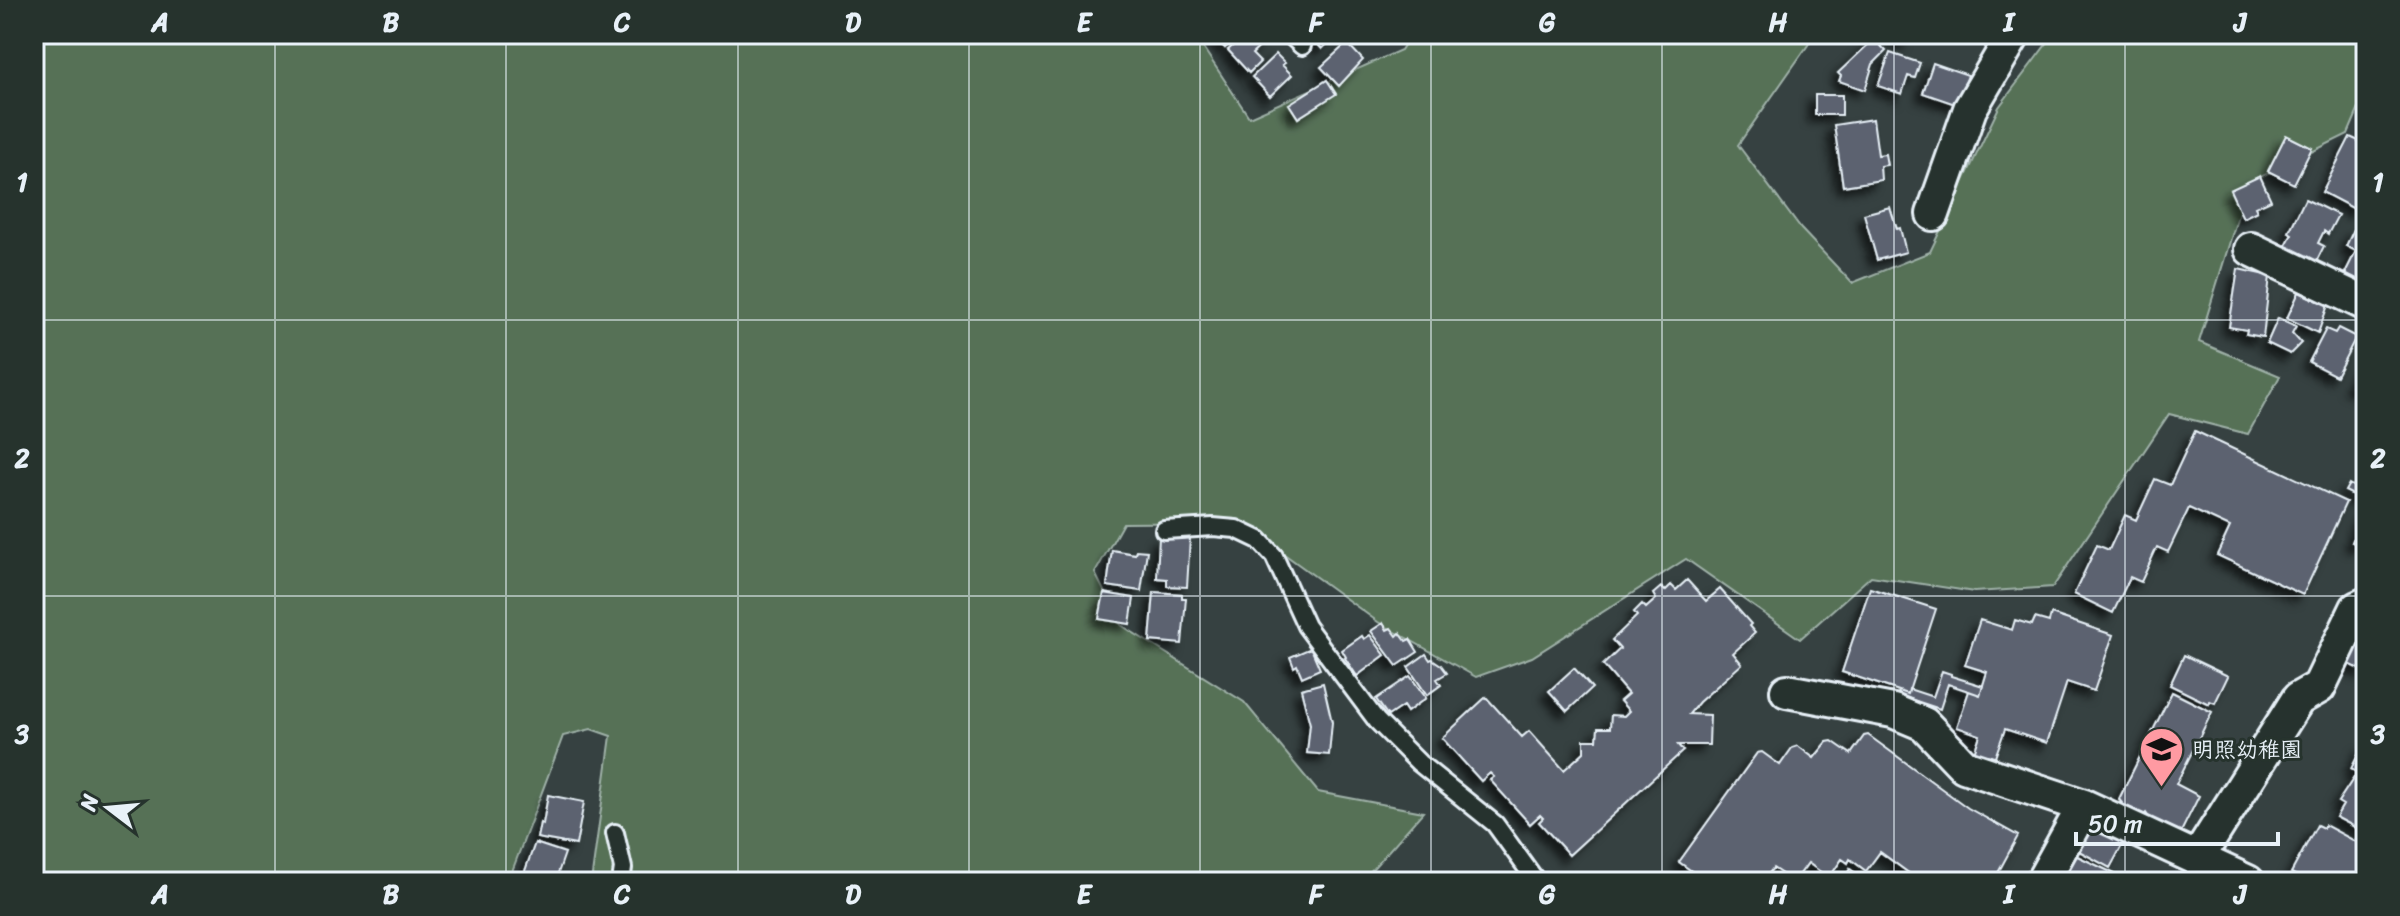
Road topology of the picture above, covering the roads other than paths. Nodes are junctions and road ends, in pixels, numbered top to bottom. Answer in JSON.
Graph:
{"nodes":[{"id":1,"x":1289,"y":34,"type":"edge"},
{"id":2,"x":2014,"y":34,"type":"edge"},
{"id":3,"x":1302,"y":46,"type":"dead end"},
{"id":4,"x":1933,"y":214,"type":"dead end"},
{"id":5,"x":2251,"y":249,"type":"dead end"},
{"id":6,"x":2366,"y":304,"type":"edge"},
{"id":7,"x":1164,"y":530,"type":"dead end"},
{"id":8,"x":2366,"y":604,"type":"edge"},
{"id":9,"x":1787,"y":691,"type":"dead end"},
{"id":10,"x":2084,"y":806,"type":"junction"},
{"id":11,"x":615,"y":833,"type":"dead end"},
{"id":12,"x":2222,"y":874,"type":"edge"},
{"id":13,"x":621,"y":882,"type":"edge"},
{"id":14,"x":1537,"y":882,"type":"edge"},
{"id":15,"x":2042,"y":882,"type":"edge"}],
"edges":[{"from":1,"to":3,"type":"lane"},
{"from":2,"to":4,"type":"street"},
{"from":5,"to":6,"type":"street"},
{"from":7,"to":14,"type":"lane"},
{"from":8,"to":12,"type":"street"},
{"from":9,"to":10,"type":"street"},
{"from":10,"to":12,"type":"street"},
{"from":10,"to":15,"type":"street"},
{"from":11,"to":13,"type":"lane"}]}
